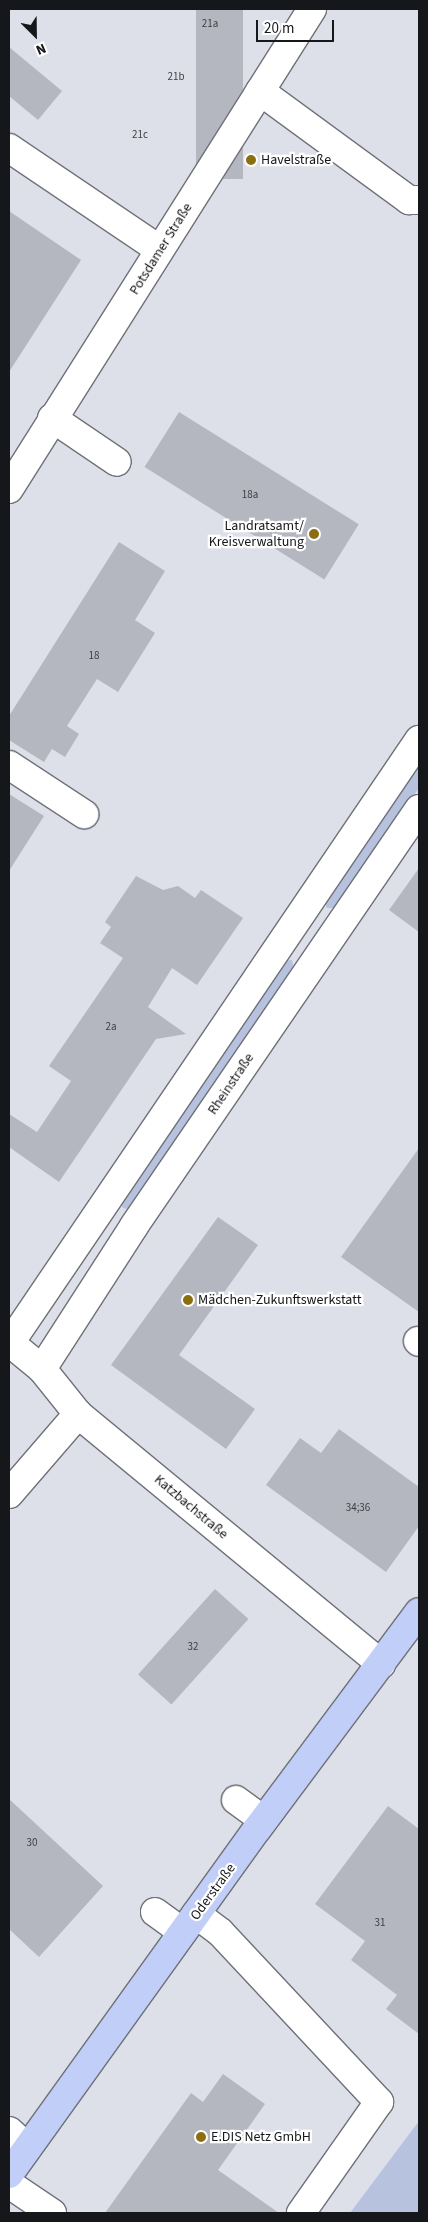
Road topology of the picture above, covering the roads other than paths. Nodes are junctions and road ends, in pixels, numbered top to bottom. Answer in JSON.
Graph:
{"nodes":[{"id":1,"x":312,"y":9,"type":"edge"},
{"id":2,"x":260,"y":92,"type":"junction"},
{"id":3,"x":9,"y":148,"type":"edge"},
{"id":4,"x":419,"y":200,"type":"edge"},
{"id":5,"x":159,"y":249,"type":"junction"},
{"id":6,"x":52,"y":418,"type":"junction"},
{"id":7,"x":117,"y":462,"type":"dead end"},
{"id":8,"x":9,"y":489,"type":"edge"},
{"id":9,"x":419,"y":740,"type":"edge"},
{"id":10,"x":9,"y":765,"type":"edge"},
{"id":11,"x":419,"y":809,"type":"edge"},
{"id":12,"x":84,"y":814,"type":"dead end"},
{"id":13,"x":296,"y":920,"type":"junction"},
{"id":14,"x":329,"y":942,"type":"junction"},
{"id":15,"x":101,"y":1204,"type":"junction"},
{"id":16,"x":134,"y":1226,"type":"junction"},
{"id":17,"x":9,"y":1342,"type":"edge"},
{"id":18,"x":42,"y":1369,"type":"junction"},
{"id":19,"x":78,"y":1414,"type":"junction"},
{"id":20,"x":9,"y":1494,"type":"edge"},
{"id":21,"x":419,"y":1612,"type":"edge"},
{"id":22,"x":381,"y":1664,"type":"junction"},
{"id":23,"x":236,"y":1800,"type":"dead end"},
{"id":24,"x":264,"y":1820,"type":"junction"},
{"id":25,"x":155,"y":1912,"type":"dead end"},
{"id":26,"x":190,"y":1923,"type":"junction"},
{"id":27,"x":18,"y":2139,"type":"edge"},
{"id":28,"x":9,"y":2174,"type":"edge"},
{"id":29,"x":9,"y":2184,"type":"edge"},
{"id":30,"x":52,"y":2213,"type":"edge"},
{"id":31,"x":301,"y":2213,"type":"edge"}],
"edges":[{"from":1,"to":2,"type":"street","name":"Potsdamer Straße"},
{"from":2,"to":4,"type":"street"},
{"from":2,"to":5,"type":"street","name":"Potsdamer Straße"},
{"from":3,"to":5,"type":"street"},
{"from":5,"to":6,"type":"street","name":"Potsdamer Straße"},
{"from":6,"to":7,"type":"street"},
{"from":6,"to":8,"type":"street","name":"Potsdamer Straße"},
{"from":9,"to":13,"type":"street"},
{"from":10,"to":12,"type":"street"},
{"from":11,"to":14,"type":"street","name":"Rheinstraße"},
{"from":13,"to":14,"type":"street"},
{"from":13,"to":15,"type":"street"},
{"from":14,"to":16,"type":"street","name":"Rheinstraße"},
{"from":15,"to":16,"type":"street"},
{"from":15,"to":17,"type":"street"},
{"from":16,"to":18,"type":"street","name":"Rheinstraße"},
{"from":17,"to":18,"type":"street","name":"Katzbachstraße"},
{"from":18,"to":19,"type":"street","name":"Katzbachstraße"},
{"from":19,"to":20,"type":"street"},
{"from":19,"to":22,"type":"street","name":"Katzbachstraße"},
{"from":21,"to":22,"type":"main road","name":"Oderstraße"},
{"from":22,"to":24,"type":"main road","name":"Oderstraße"},
{"from":23,"to":24,"type":"street"},
{"from":24,"to":26,"type":"main road","name":"Oderstraße"},
{"from":25,"to":26,"type":"street"},
{"from":26,"to":27,"type":"main road","name":"Oderstraße"},
{"from":26,"to":31,"type":"street"},
{"from":27,"to":28,"type":"main road","name":"Oderstraße"},
{"from":29,"to":30,"type":"street"}]}
